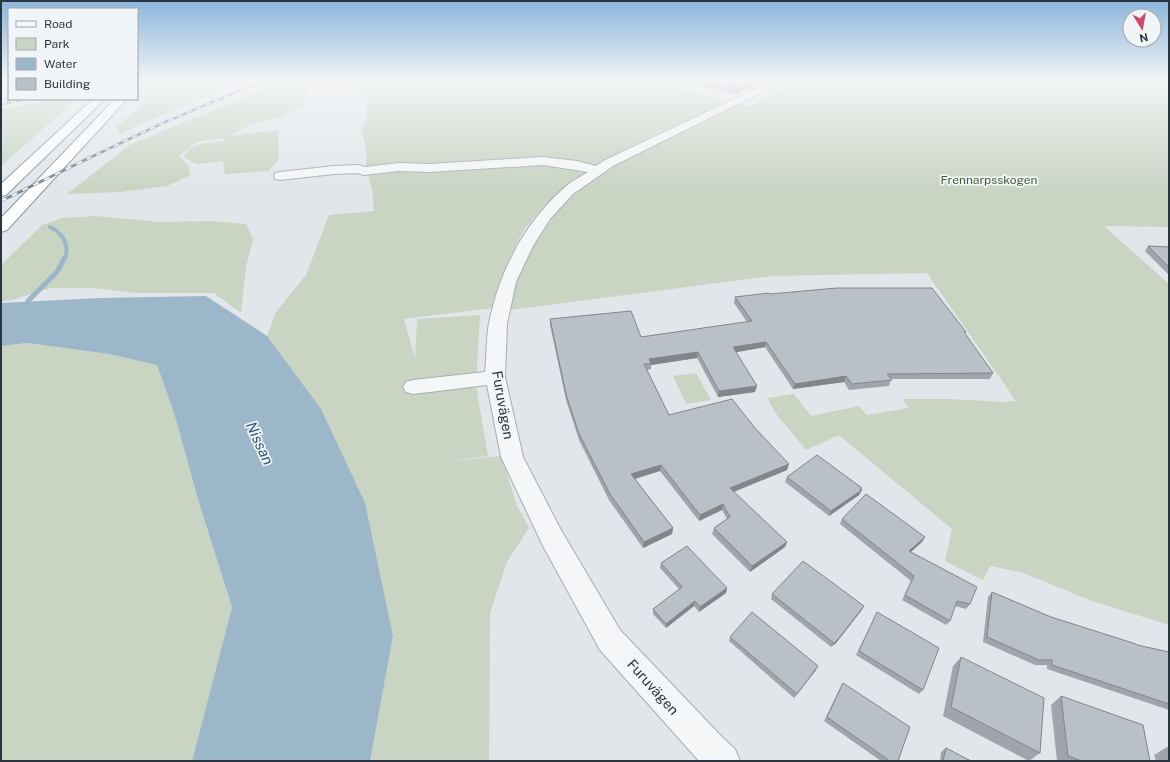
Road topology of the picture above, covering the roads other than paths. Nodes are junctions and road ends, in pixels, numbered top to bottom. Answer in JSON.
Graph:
{"nodes":[{"id":1,"x":81,"y":117,"type":"edge"},
{"id":2,"x":105,"y":117,"type":"edge"},
{"id":3,"x":705,"y":117,"type":"edge"},
{"id":4,"x":597,"y":170,"type":"junction"},
{"id":5,"x":280,"y":176,"type":"dead end"},
{"id":6,"x":1,"y":192,"type":"edge"},
{"id":7,"x":1,"y":227,"type":"edge"},
{"id":8,"x":495,"y":377,"type":"junction"},
{"id":9,"x":413,"y":387,"type":"dead end"},
{"id":10,"x":723,"y":761,"type":"edge"}],
"edges":[{"from":1,"to":6,"type":"highway"},
{"from":2,"to":7,"type":"highway"},
{"from":3,"to":4,"type":"street","name":"Furuvägen"},
{"from":4,"to":5,"type":"street"},
{"from":4,"to":8,"type":"street","name":"Furuvägen"},
{"from":8,"to":9,"type":"street"},
{"from":8,"to":10,"type":"street","name":"Furuvägen"}]}
